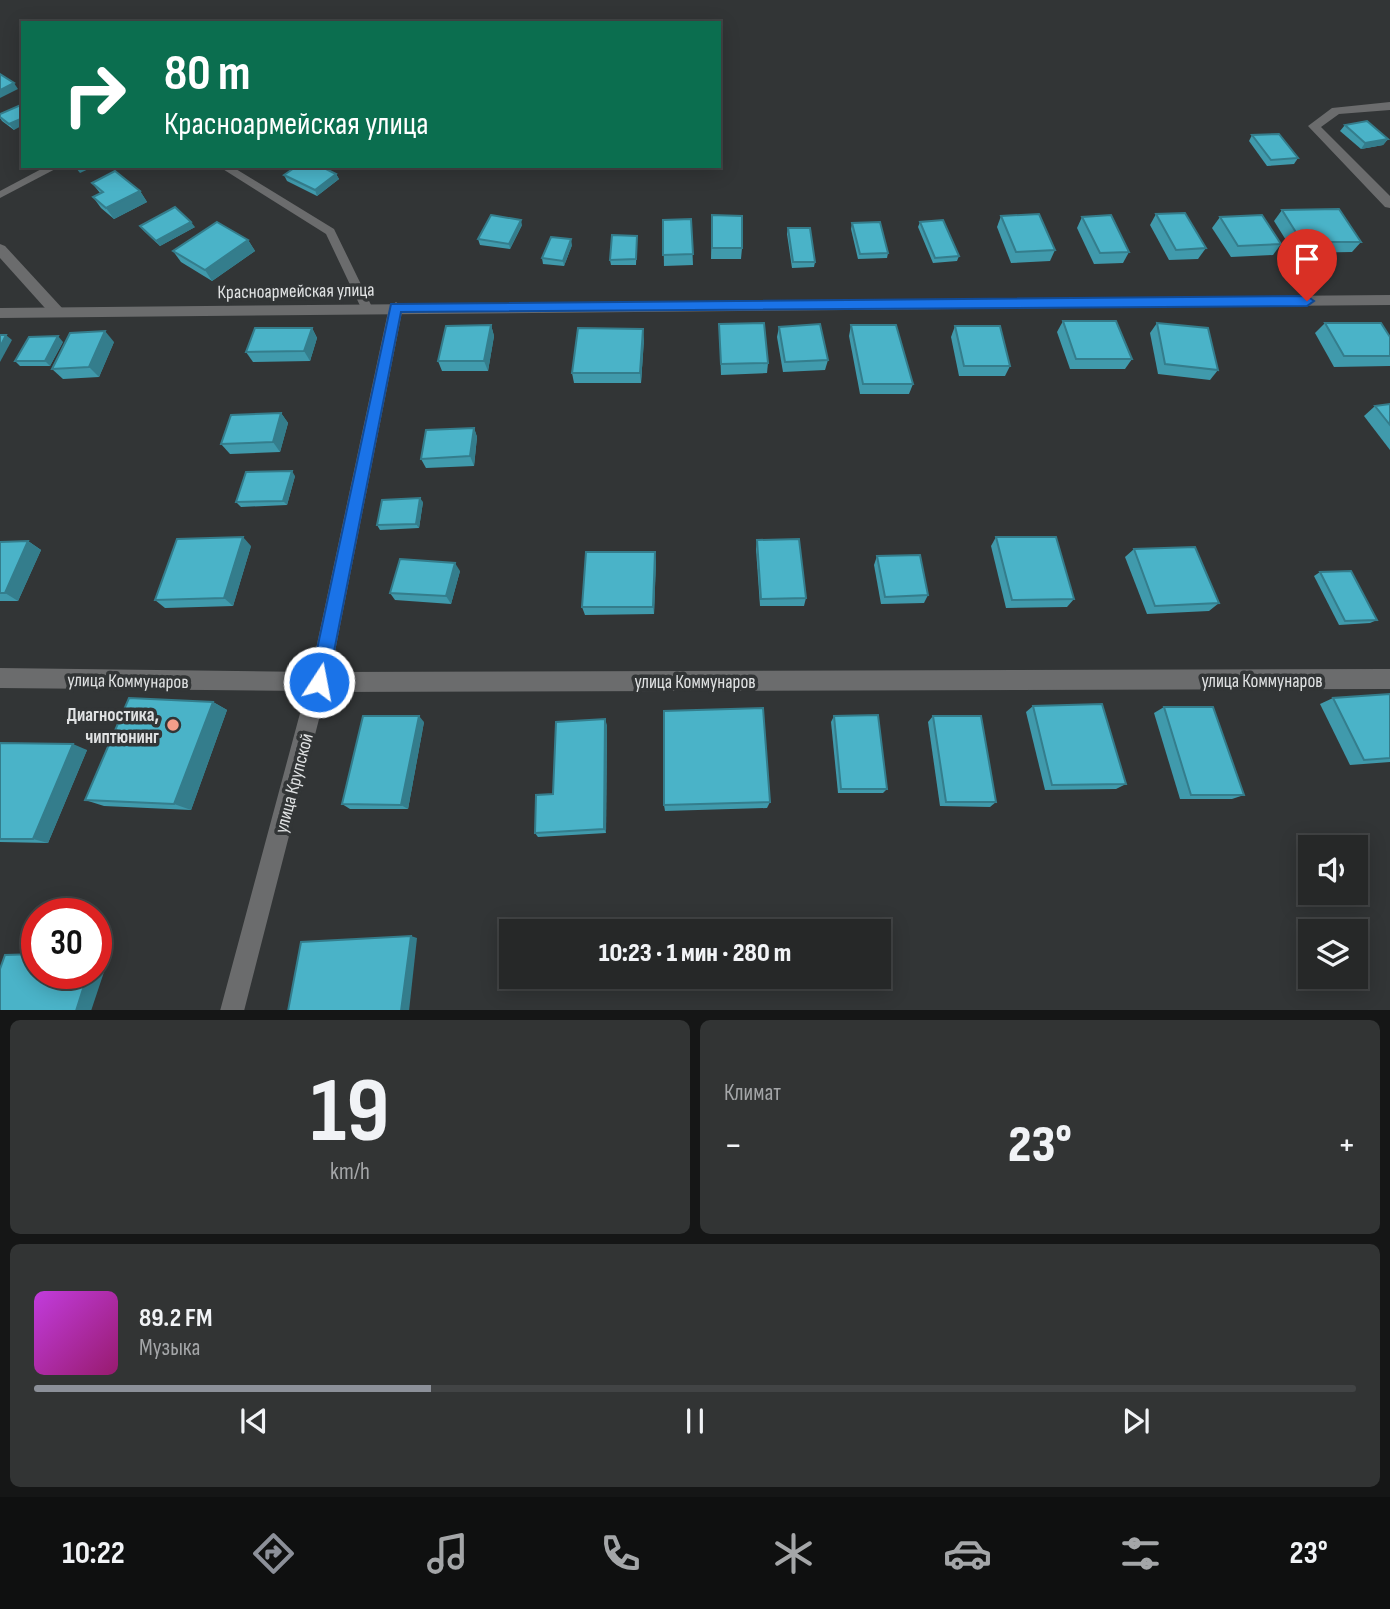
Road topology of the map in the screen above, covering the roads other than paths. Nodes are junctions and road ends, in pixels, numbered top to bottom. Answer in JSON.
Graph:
{"nodes":[{"id":1,"x":1390,"y":106,"type":"edge"},
{"id":2,"x":52,"y":168,"type":"edge"},
{"id":3,"x":226,"y":168,"type":"edge"},
{"id":4,"x":0,"y":195,"type":"edge"},
{"id":5,"x":1390,"y":204,"type":"edge"},
{"id":6,"x":0,"y":249,"type":"edge"},
{"id":7,"x":1390,"y":300,"type":"edge"},
{"id":8,"x":396,"y":307,"type":"junction"},
{"id":9,"x":367,"y":309,"type":"junction"},
{"id":10,"x":0,"y":313,"type":"edge"},
{"id":11,"x":58,"y":313,"type":"junction"},
{"id":12,"x":0,"y":678,"type":"edge"},
{"id":13,"x":1390,"y":679,"type":"edge"},
{"id":14,"x":319,"y":682,"type":"junction"},
{"id":15,"x":232,"y":1010,"type":"edge"}],
"edges":[{"from":1,"to":5,"type":"street"},
{"from":2,"to":4,"type":"lane"},
{"from":3,"to":9,"type":"lane"},
{"from":6,"to":11,"type":"street"},
{"from":7,"to":8,"type":"street","name":"Красноармейская улица"},
{"from":8,"to":9,"type":"street","name":"Красноармейская улица"},
{"from":8,"to":14,"type":"street","name":"улица Крупской"},
{"from":9,"to":11,"type":"street","name":"Красноармейская улица"},
{"from":10,"to":11,"type":"street","name":"Красноармейская улица"},
{"from":12,"to":14,"type":"street","name":"улица Коммунаров"},
{"from":13,"to":14,"type":"street","name":"улица Коммунаров"},
{"from":14,"to":15,"type":"street","name":"улица Крупской"}]}
